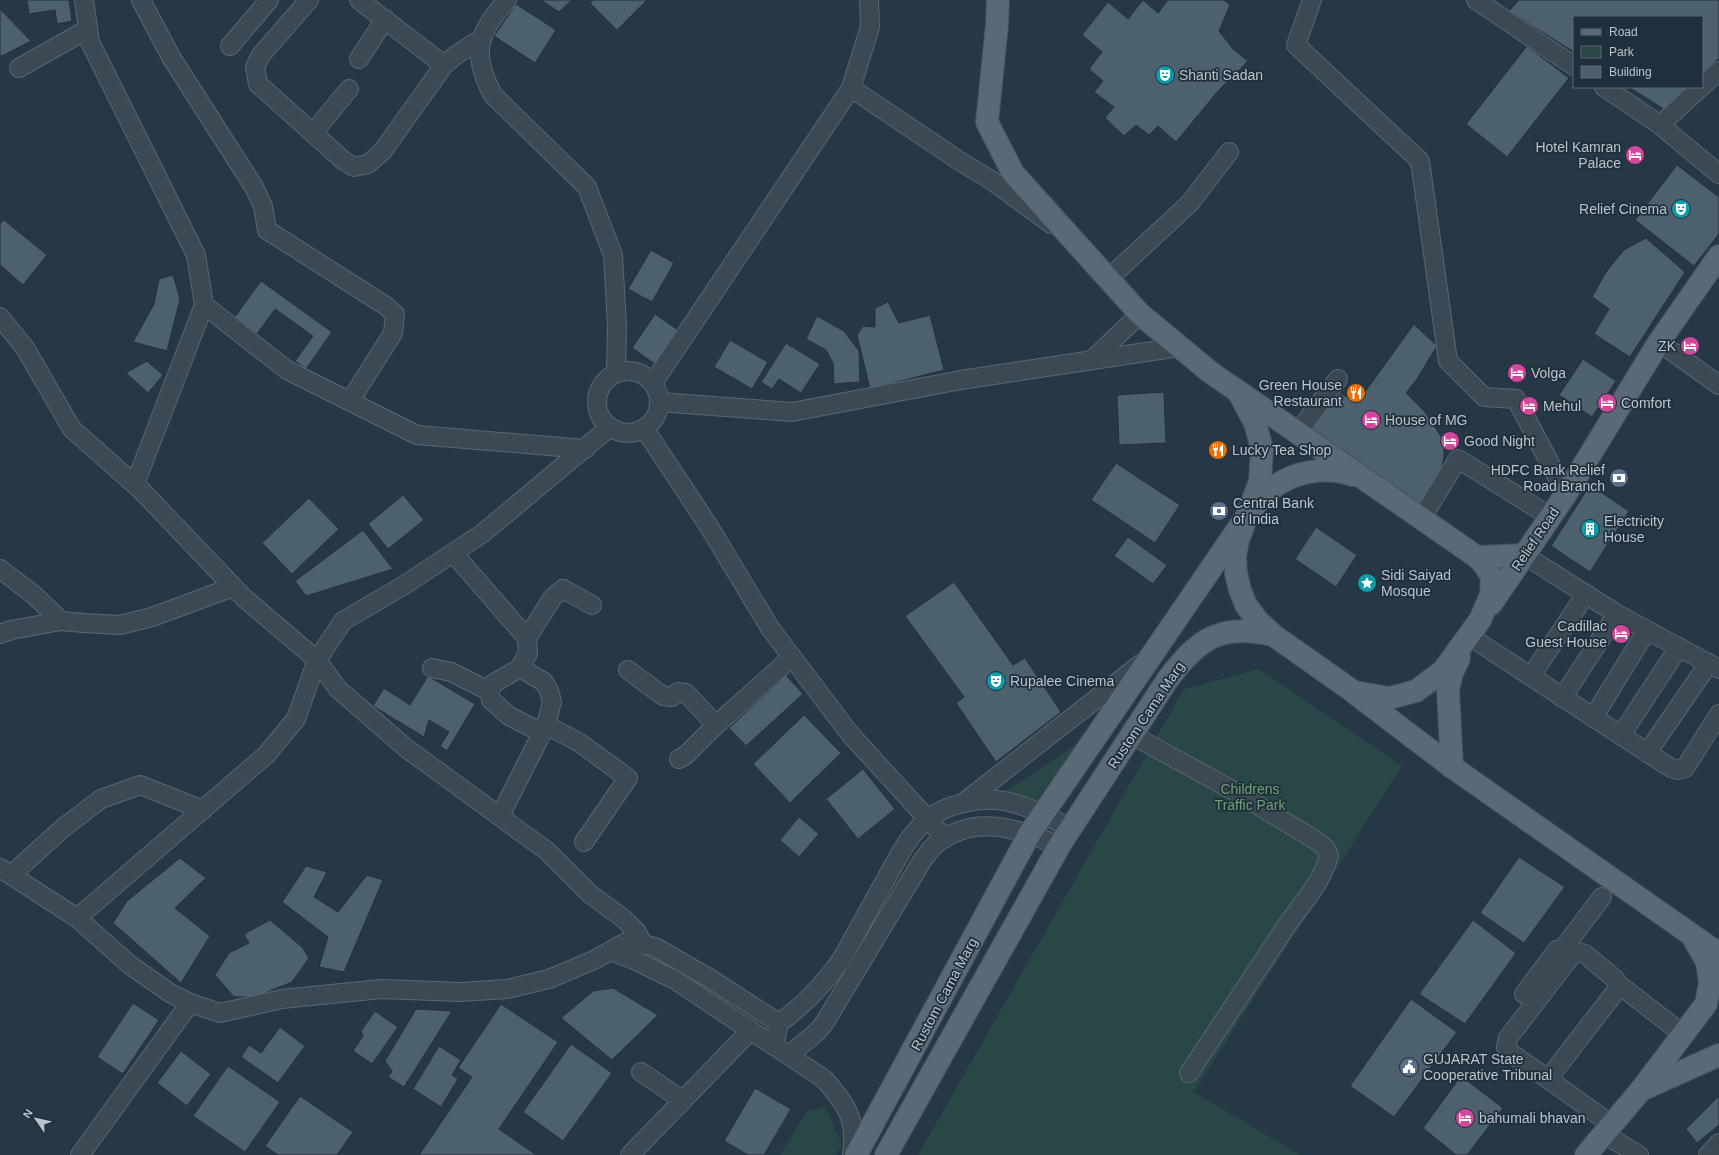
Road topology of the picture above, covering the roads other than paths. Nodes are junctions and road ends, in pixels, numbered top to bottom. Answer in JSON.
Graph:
{"nodes":[{"id":1,"x":84,"y":0,"type":"edge"},
{"id":2,"x":141,"y":0,"type":"edge"},
{"id":3,"x":269,"y":0,"type":"edge"},
{"id":4,"x":309,"y":0,"type":"edge"},
{"id":5,"x":359,"y":0,"type":"edge"},
{"id":6,"x":507,"y":0,"type":"edge"},
{"id":7,"x":869,"y":0,"type":"edge"},
{"id":8,"x":998,"y":0,"type":"edge"},
{"id":9,"x":1312,"y":0,"type":"edge"},
{"id":10,"x":1476,"y":0,"type":"edge"},
{"id":11,"x":1497,"y":5,"type":"edge"},
{"id":12,"x":385,"y":19,"type":"junction"},
{"id":13,"x":88,"y":29,"type":"junction"},
{"id":14,"x":482,"y":38,"type":"junction"},
{"id":15,"x":230,"y":46,"type":"dead end"},
{"id":16,"x":359,"y":59,"type":"dead end"},
{"id":17,"x":444,"y":65,"type":"junction"},
{"id":18,"x":1573,"y":65,"type":"edge"},
{"id":19,"x":20,"y":68,"type":"dead end"},
{"id":20,"x":1719,"y":71,"type":"edge"},
{"id":21,"x":1703,"y":86,"type":"edge"},
{"id":22,"x":852,"y":88,"type":"junction"},
{"id":23,"x":1605,"y":88,"type":"edge"},
{"id":24,"x":1701,"y":88,"type":"edge"},
{"id":25,"x":349,"y":89,"type":"dead end"},
{"id":26,"x":1660,"y":125,"type":"junction"},
{"id":27,"x":313,"y":133,"type":"junction"},
{"id":28,"x":1229,"y":152,"type":"dead end"},
{"id":29,"x":1719,"y":174,"type":"edge"},
{"id":30,"x":1074,"y":242,"type":"junction"},
{"id":31,"x":1719,"y":256,"type":"edge"},
{"id":32,"x":1108,"y":279,"type":"junction"},
{"id":33,"x":204,"y":305,"type":"junction"},
{"id":34,"x":1140,"y":314,"type":"junction"},
{"id":35,"x":0,"y":318,"type":"edge"},
{"id":36,"x":1659,"y":342,"type":"junction"},
{"id":37,"x":1179,"y":347,"type":"junction"},
{"id":38,"x":1092,"y":360,"type":"junction"},
{"id":39,"x":616,"y":373,"type":"junction"},
{"id":40,"x":1338,"y":379,"type":"dead end"},
{"id":41,"x":653,"y":383,"type":"junction"},
{"id":42,"x":1719,"y":385,"type":"edge"},
{"id":43,"x":1239,"y":393,"type":"junction"},
{"id":44,"x":350,"y":401,"type":"junction"},
{"id":45,"x":659,"y":402,"type":"junction"},
{"id":46,"x":610,"y":427,"type":"junction"},
{"id":47,"x":644,"y":428,"type":"junction"},
{"id":48,"x":1298,"y":432,"type":"junction"},
{"id":49,"x":585,"y":449,"type":"junction"},
{"id":50,"x":1360,"y":477,"type":"junction"},
{"id":51,"x":135,"y":484,"type":"junction"},
{"id":52,"x":1566,"y":494,"type":"junction"},
{"id":53,"x":1249,"y":513,"type":"junction"},
{"id":54,"x":1550,"y":517,"type":"junction"},
{"id":55,"x":1421,"y":519,"type":"junction"},
{"id":56,"x":453,"y":553,"type":"junction"},
{"id":57,"x":1524,"y":555,"type":"junction"},
{"id":58,"x":1478,"y":557,"type":"junction"},
{"id":59,"x":0,"y":569,"type":"edge"},
{"id":60,"x":233,"y":587,"type":"junction"},
{"id":61,"x":1586,"y":594,"type":"junction"},
{"id":62,"x":592,"y":605,"type":"dead end"},
{"id":63,"x":1617,"y":614,"type":"junction"},
{"id":64,"x":61,"y":621,"type":"junction"},
{"id":65,"x":1475,"y":628,"type":"junction"},
{"id":66,"x":1647,"y":630,"type":"junction"},
{"id":67,"x":0,"y":634,"type":"edge"},
{"id":68,"x":1273,"y":635,"type":"junction"},
{"id":69,"x":527,"y":638,"type":"junction"},
{"id":70,"x":1679,"y":647,"type":"junction"},
{"id":71,"x":792,"y":657,"type":"junction"},
{"id":72,"x":1149,"y":658,"type":"junction"},
{"id":73,"x":317,"y":660,"type":"junction"},
{"id":74,"x":1714,"y":666,"type":"edge"},
{"id":75,"x":432,"y":668,"type":"dead end"},
{"id":76,"x":520,"y":668,"type":"junction"},
{"id":77,"x":628,"y":670,"type":"dead end"},
{"id":78,"x":1531,"y":676,"type":"junction"},
{"id":79,"x":489,"y":691,"type":"junction"},
{"id":80,"x":1354,"y":692,"type":"junction"},
{"id":81,"x":1562,"y":698,"type":"junction"},
{"id":82,"x":1719,"y":714,"type":"edge"},
{"id":83,"x":1592,"y":718,"type":"junction"},
{"id":84,"x":716,"y":725,"type":"junction"},
{"id":85,"x":544,"y":729,"type":"junction"},
{"id":86,"x":1132,"y":735,"type":"junction"},
{"id":87,"x":1621,"y":735,"type":"junction"},
{"id":88,"x":1648,"y":753,"type":"junction"},
{"id":89,"x":679,"y":759,"type":"dead end"},
{"id":90,"x":1452,"y":767,"type":"junction"},
{"id":91,"x":963,"y":802,"type":"junction"},
{"id":92,"x":203,"y":810,"type":"junction"},
{"id":93,"x":1043,"y":814,"type":"junction"},
{"id":94,"x":500,"y":816,"type":"junction"},
{"id":95,"x":928,"y":819,"type":"junction"},
{"id":96,"x":1070,"y":828,"type":"junction"},
{"id":97,"x":1030,"y":833,"type":"junction"},
{"id":98,"x":945,"y":838,"type":"junction"},
{"id":99,"x":584,"y":842,"type":"dead end"},
{"id":100,"x":1059,"y":846,"type":"junction"},
{"id":101,"x":5,"y":872,"type":"edge"},
{"id":102,"x":1602,"y":897,"type":"dead end"},
{"id":103,"x":77,"y":918,"type":"junction"},
{"id":104,"x":1692,"y":937,"type":"junction"},
{"id":105,"x":644,"y":945,"type":"junction"},
{"id":106,"x":610,"y":951,"type":"junction"},
{"id":107,"x":1567,"y":952,"type":"junction"},
{"id":108,"x":1719,"y":954,"type":"edge"},
{"id":109,"x":1618,"y":984,"type":"junction"},
{"id":110,"x":1524,"y":994,"type":"dead end"},
{"id":111,"x":190,"y":1003,"type":"junction"},
{"id":112,"x":779,"y":1023,"type":"junction"},
{"id":113,"x":751,"y":1030,"type":"junction"},
{"id":114,"x":1683,"y":1034,"type":"junction"},
{"id":115,"x":782,"y":1051,"type":"junction"},
{"id":116,"x":1719,"y":1055,"type":"edge"},
{"id":117,"x":641,"y":1072,"type":"dead end"},
{"id":118,"x":1190,"y":1073,"type":"dead end"},
{"id":119,"x":1548,"y":1079,"type":"junction"},
{"id":120,"x":1641,"y":1090,"type":"junction"},
{"id":121,"x":682,"y":1100,"type":"junction"},
{"id":122,"x":1719,"y":1143,"type":"edge"},
{"id":123,"x":1598,"y":1144,"type":"edge"},
{"id":124,"x":80,"y":1155,"type":"edge"},
{"id":125,"x":630,"y":1155,"type":"edge"},
{"id":126,"x":852,"y":1155,"type":"edge"},
{"id":127,"x":856,"y":1155,"type":"edge"},
{"id":128,"x":886,"y":1155,"type":"edge"},
{"id":129,"x":1639,"y":1155,"type":"edge"},
{"id":130,"x":1708,"y":1155,"type":"edge"}],
"edges":[{"from":1,"to":13,"type":"street"},
{"from":2,"to":44,"type":"street"},
{"from":3,"to":15,"type":"street"},
{"from":4,"to":27,"type":"street"},
{"from":5,"to":12,"type":"street"},
{"from":6,"to":14,"type":"street"},
{"from":7,"to":22,"type":"street"},
{"from":8,"to":30,"type":"main road"},
{"from":9,"to":52,"type":"street"},
{"from":10,"to":11,"type":"street"},
{"from":11,"to":18,"type":"street"},
{"from":12,"to":16,"type":"street"},
{"from":12,"to":17,"type":"street"},
{"from":13,"to":19,"type":"street"},
{"from":13,"to":33,"type":"street"},
{"from":14,"to":17,"type":"street"},
{"from":14,"to":39,"type":"street"},
{"from":17,"to":27,"type":"street"},
{"from":20,"to":21,"type":"street"},
{"from":22,"to":30,"type":"street"},
{"from":22,"to":41,"type":"street"},
{"from":23,"to":26,"type":"street"},
{"from":24,"to":26,"type":"street"},
{"from":25,"to":27,"type":"street"},
{"from":26,"to":29,"type":"street"},
{"from":28,"to":32,"type":"street"},
{"from":30,"to":32,"type":"main road"},
{"from":31,"to":36,"type":"main road","name":"Relief Road"},
{"from":32,"to":34,"type":"main road"},
{"from":33,"to":44,"type":"street"},
{"from":33,"to":51,"type":"street"},
{"from":34,"to":37,"type":"main road"},
{"from":34,"to":38,"type":"street"},
{"from":35,"to":51,"type":"street"},
{"from":36,"to":42,"type":"street"},
{"from":36,"to":52,"type":"main road","name":"Relief Road"},
{"from":37,"to":38,"type":"street"},
{"from":37,"to":43,"type":"main road"},
{"from":38,"to":45,"type":"street"},
{"from":39,"to":41,"type":"street"},
{"from":39,"to":46,"type":"street"},
{"from":40,"to":48,"type":"street"},
{"from":41,"to":45,"type":"street"},
{"from":43,"to":48,"type":"main road"},
{"from":43,"to":53,"type":"main road"},
{"from":44,"to":49,"type":"street"},
{"from":45,"to":47,"type":"street"},
{"from":46,"to":47,"type":"street"},
{"from":46,"to":49,"type":"street"},
{"from":47,"to":71,"type":"street"},
{"from":48,"to":50,"type":"main road"},
{"from":49,"to":56,"type":"street"},
{"from":50,"to":53,"type":"main road","name":"Rustom Cama Marg"},
{"from":50,"to":55,"type":"main road"},
{"from":51,"to":60,"type":"street"},
{"from":52,"to":54,"type":"main road","name":"Relief Road"},
{"from":53,"to":68,"type":"main road","name":"Rustom Cama Marg"},
{"from":53,"to":72,"type":"main road","name":"Rustom Cama Marg"},
{"from":54,"to":55,"type":"street"},
{"from":54,"to":57,"type":"main road","name":"Relief Road"},
{"from":55,"to":58,"type":"main road"},
{"from":56,"to":69,"type":"street"},
{"from":56,"to":73,"type":"street"},
{"from":57,"to":58,"type":"main road"},
{"from":57,"to":61,"type":"street"},
{"from":57,"to":65,"type":"main road","name":"Relief Road"},
{"from":58,"to":65,"type":"main road"},
{"from":59,"to":64,"type":"street"},
{"from":60,"to":64,"type":"street"},
{"from":60,"to":73,"type":"street"},
{"from":61,"to":63,"type":"street"},
{"from":61,"to":78,"type":"street"},
{"from":62,"to":69,"type":"street"},
{"from":63,"to":66,"type":"street"},
{"from":63,"to":81,"type":"street"},
{"from":64,"to":67,"type":"street"},
{"from":65,"to":78,"type":"street"},
{"from":65,"to":80,"type":"main road"},
{"from":65,"to":90,"type":"main road"},
{"from":66,"to":70,"type":"street"},
{"from":66,"to":83,"type":"street"},
{"from":68,"to":80,"type":"main road"},
{"from":68,"to":86,"type":"main road","name":"Rustom Cama Marg"},
{"from":69,"to":76,"type":"street"},
{"from":70,"to":74,"type":"street"},
{"from":70,"to":87,"type":"street"},
{"from":71,"to":84,"type":"street"},
{"from":71,"to":95,"type":"street"},
{"from":72,"to":91,"type":"street"},
{"from":72,"to":93,"type":"main road","name":"Rustom Cama Marg"},
{"from":73,"to":92,"type":"street"},
{"from":73,"to":94,"type":"street"},
{"from":74,"to":88,"type":"street"},
{"from":75,"to":79,"type":"street"},
{"from":76,"to":79,"type":"street"},
{"from":76,"to":85,"type":"street"},
{"from":77,"to":84,"type":"street"},
{"from":78,"to":81,"type":"street"},
{"from":79,"to":85,"type":"street"},
{"from":80,"to":90,"type":"main road"},
{"from":81,"to":83,"type":"street"},
{"from":82,"to":88,"type":"street"},
{"from":83,"to":87,"type":"street"},
{"from":84,"to":89,"type":"street"},
{"from":85,"to":94,"type":"street"},
{"from":85,"to":99,"type":"street"},
{"from":86,"to":96,"type":"main road","name":"Rustom Cama Marg"},
{"from":86,"to":118,"type":"street"},
{"from":87,"to":88,"type":"street"},
{"from":90,"to":104,"type":"main road"},
{"from":91,"to":93,"type":"street"},
{"from":91,"to":95,"type":"street"},
{"from":92,"to":101,"type":"street"},
{"from":92,"to":103,"type":"street"},
{"from":93,"to":96,"type":"street"},
{"from":93,"to":97,"type":"main road","name":"Rustom Cama Marg"},
{"from":94,"to":105,"type":"street"},
{"from":95,"to":98,"type":"street"},
{"from":95,"to":112,"type":"street"},
{"from":96,"to":100,"type":"main road","name":"Rustom Cama Marg"},
{"from":97,"to":98,"type":"street"},
{"from":97,"to":100,"type":"street"},
{"from":97,"to":127,"type":"main road","name":"Rustom Cama Marg"},
{"from":98,"to":115,"type":"street"},
{"from":100,"to":128,"type":"main road","name":"Rustom Cama Marg"},
{"from":101,"to":103,"type":"street"},
{"from":102,"to":107,"type":"street"},
{"from":103,"to":111,"type":"street"},
{"from":104,"to":108,"type":"main road"},
{"from":104,"to":114,"type":"main road"},
{"from":105,"to":106,"type":"street"},
{"from":105,"to":112,"type":"street"},
{"from":106,"to":111,"type":"street"},
{"from":106,"to":113,"type":"street"},
{"from":107,"to":109,"type":"street"},
{"from":107,"to":110,"type":"street"},
{"from":107,"to":119,"type":"street"},
{"from":109,"to":114,"type":"street"},
{"from":109,"to":119,"type":"street"},
{"from":111,"to":124,"type":"street"},
{"from":112,"to":115,"type":"street"},
{"from":113,"to":115,"type":"street"},
{"from":113,"to":121,"type":"street"},
{"from":114,"to":120,"type":"main road"},
{"from":115,"to":126,"type":"street"},
{"from":116,"to":120,"type":"main road"},
{"from":117,"to":121,"type":"street"},
{"from":119,"to":123,"type":"street"},
{"from":120,"to":123,"type":"main road"},
{"from":121,"to":125,"type":"street"},
{"from":122,"to":130,"type":"street"},
{"from":123,"to":129,"type":"street"}]}
